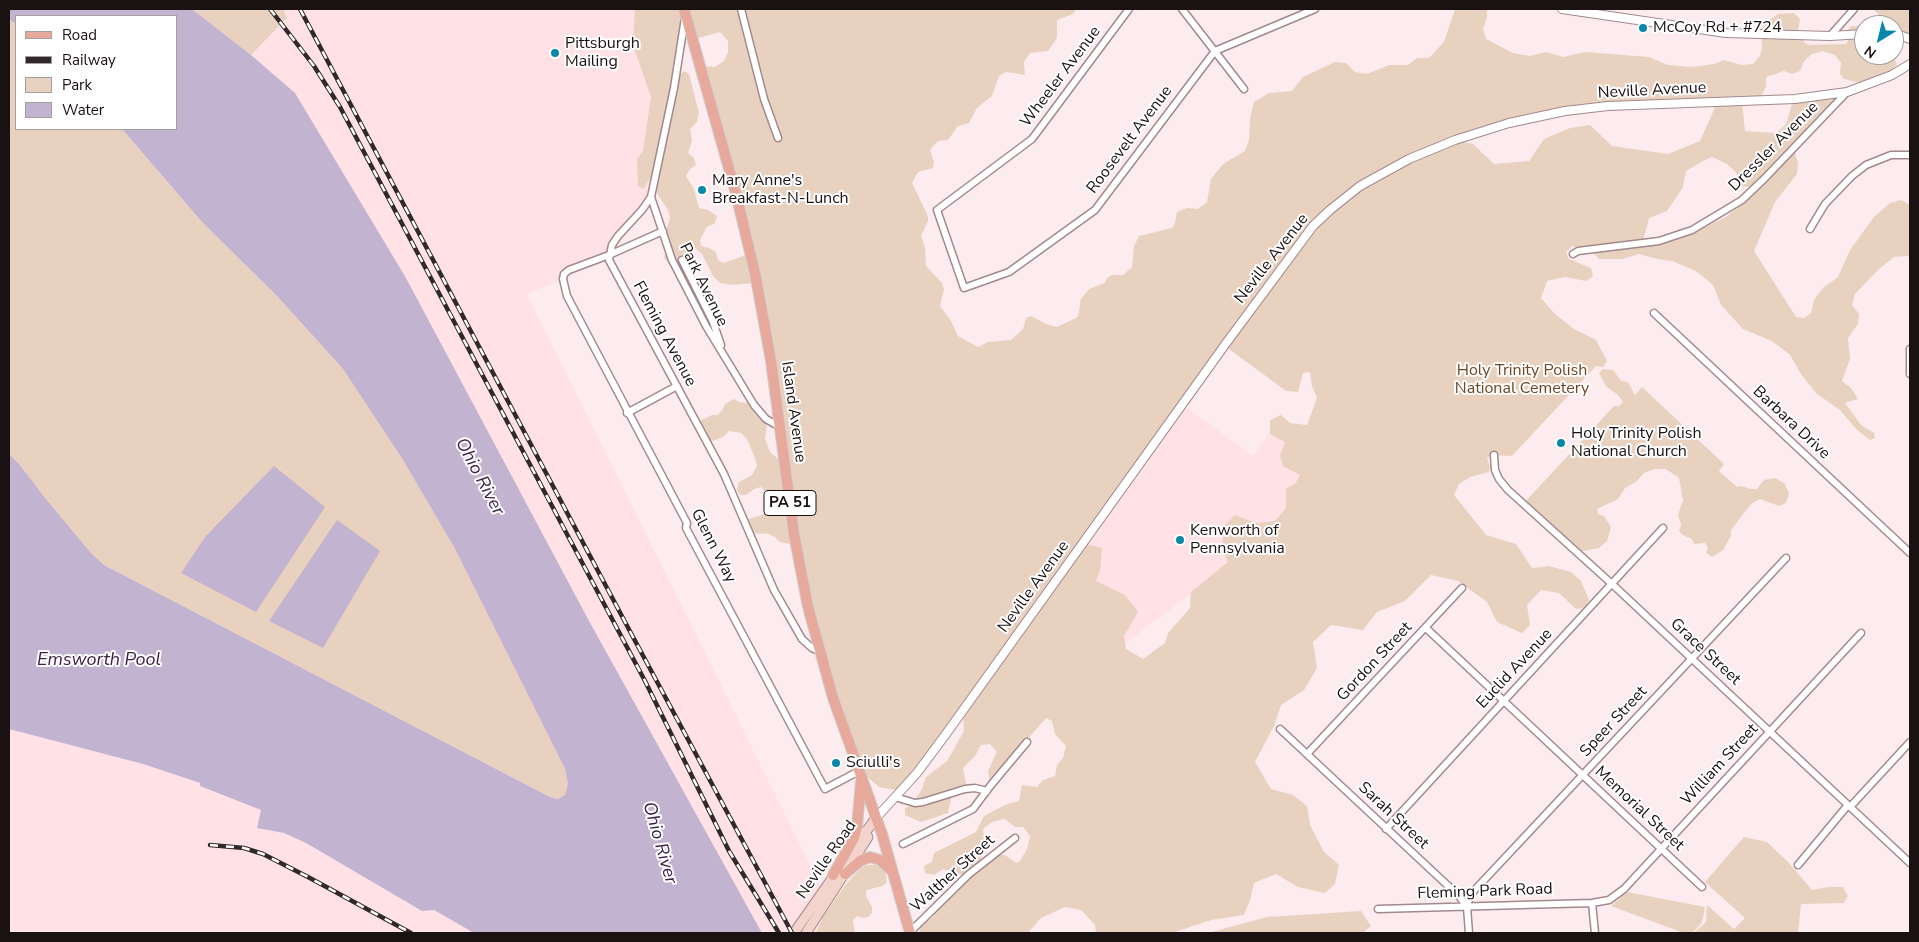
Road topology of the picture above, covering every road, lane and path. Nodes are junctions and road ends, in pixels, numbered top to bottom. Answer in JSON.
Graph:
{"nodes":[{"id":1,"x":741,"y":9,"type":"edge"},
{"id":2,"x":1129,"y":9,"type":"edge"},
{"id":3,"x":1182,"y":9,"type":"edge"},
{"id":4,"x":1315,"y":9,"type":"edge"},
{"id":5,"x":1562,"y":9,"type":"edge"},
{"id":6,"x":1854,"y":9,"type":"edge"},
{"id":7,"x":685,"y":11,"type":"edge"},
{"id":8,"x":1854,"y":35,"type":"edge"},
{"id":9,"x":1830,"y":36,"type":"junction"},
{"id":10,"x":1215,"y":51,"type":"junction"},
{"id":11,"x":1910,"y":64,"type":"edge"},
{"id":12,"x":1244,"y":90,"type":"dead end"},
{"id":13,"x":1847,"y":92,"type":"junction"},
{"id":14,"x":778,"y":138,"type":"dead end"},
{"id":15,"x":1910,"y":154,"type":"edge"},
{"id":16,"x":651,"y":197,"type":"junction"},
{"id":17,"x":1810,"y":229,"type":"dead end"},
{"id":18,"x":663,"y":231,"type":"junction"},
{"id":19,"x":1573,"y":254,"type":"dead end"},
{"id":20,"x":609,"y":255,"type":"junction"},
{"id":21,"x":682,"y":260,"type":"dead end"},
{"id":22,"x":964,"y":288,"type":"joint"},
{"id":23,"x":1654,"y":313,"type":"dead end"},
{"id":24,"x":1910,"y":349,"type":"edge"},
{"id":25,"x":725,"y":355,"type":"junction"},
{"id":26,"x":1910,"y":374,"type":"edge"},
{"id":27,"x":676,"y":386,"type":"junction"},
{"id":28,"x":627,"y":414,"type":"junction"},
{"id":29,"x":780,"y":427,"type":"junction"},
{"id":30,"x":1494,"y":455,"type":"dead end"},
{"id":31,"x":1663,"y":528,"type":"dead end"},
{"id":32,"x":1910,"y":553,"type":"edge"},
{"id":33,"x":1786,"y":558,"type":"dead end"},
{"id":34,"x":1612,"y":584,"type":"junction"},
{"id":35,"x":1462,"y":588,"type":"dead end"},
{"id":36,"x":1426,"y":628,"type":"junction"},
{"id":37,"x":1861,"y":633,"type":"dead end"},
{"id":38,"x":819,"y":651,"type":"junction"},
{"id":39,"x":1692,"y":658,"type":"junction"},
{"id":40,"x":1504,"y":701,"type":"junction"},
{"id":41,"x":1280,"y":729,"type":"dead end"},
{"id":42,"x":1770,"y":732,"type":"junction"},
{"id":43,"x":1028,"y":742,"type":"dead end"},
{"id":44,"x":1910,"y":742,"type":"edge"},
{"id":45,"x":1307,"y":754,"type":"junction"},
{"id":46,"x":860,"y":774,"type":"junction"},
{"id":47,"x":1583,"y":775,"type":"junction"},
{"id":48,"x":987,"y":791,"type":"junction"},
{"id":49,"x":895,"y":797,"type":"junction"},
{"id":50,"x":1849,"y":806,"type":"junction"},
{"id":51,"x":876,"y":818,"type":"junction"},
{"id":52,"x":1386,"y":828,"type":"junction"},
{"id":53,"x":1015,"y":838,"type":"dead end"},
{"id":54,"x":904,"y":844,"type":"dead end"},
{"id":55,"x":1661,"y":849,"type":"junction"},
{"id":56,"x":1910,"y":863,"type":"edge"},
{"id":57,"x":1798,"y":865,"type":"dead end"},
{"id":58,"x":845,"y":874,"type":"junction"},
{"id":59,"x":833,"y":876,"type":"junction"},
{"id":60,"x":896,"y":878,"type":"junction"},
{"id":61,"x":1702,"y":887,"type":"dead end"},
{"id":62,"x":1592,"y":903,"type":"junction"},
{"id":63,"x":1467,"y":907,"type":"junction"},
{"id":64,"x":1378,"y":909,"type":"dead end"},
{"id":65,"x":910,"y":932,"type":"edge"},
{"id":66,"x":794,"y":933,"type":"edge"},
{"id":67,"x":806,"y":933,"type":"edge"},
{"id":68,"x":1469,"y":933,"type":"edge"},
{"id":69,"x":1595,"y":933,"type":"edge"}],
"edges":[{"from":1,"to":14,"type":"street"},
{"from":2,"to":22,"type":"street","name":"Wheeler Avenue"},
{"from":3,"to":10,"type":"street"},
{"from":4,"to":10,"type":"street"},
{"from":5,"to":9,"type":"street"},
{"from":6,"to":9,"type":"street"},
{"from":7,"to":16,"type":"street"},
{"from":7,"to":29,"type":"main road","name":"Island Avenue","number":"PA 51"},
{"from":8,"to":9,"type":"street"},
{"from":10,"to":12,"type":"street"},
{"from":10,"to":22,"type":"street","name":"Roosevelt Avenue"},
{"from":11,"to":13,"type":"street","name":"Neville Avenue"},
{"from":13,"to":19,"type":"street","name":"Dressler Avenue"},
{"from":13,"to":49,"type":"street","name":"Neville Avenue"},
{"from":15,"to":17,"type":"street"},
{"from":16,"to":18,"type":"street","name":"Park Avenue"},
{"from":16,"to":20,"type":"street"},
{"from":18,"to":20,"type":"street"},
{"from":18,"to":25,"type":"street","name":"Park Avenue"},
{"from":20,"to":27,"type":"street","name":"Fleming Avenue"},
{"from":20,"to":28,"type":"street","name":"Glenn Way"},
{"from":21,"to":25,"type":"street","name":"Park Avenue"},
{"from":23,"to":32,"type":"street","name":"Barbara Drive"},
{"from":24,"to":26,"type":"street"},
{"from":25,"to":29,"type":"street","name":"Park Avenue"},
{"from":27,"to":28,"type":"street"},
{"from":27,"to":38,"type":"street","name":"Fleming Avenue"},
{"from":28,"to":46,"type":"street","name":"Glenn Way"},
{"from":29,"to":38,"type":"main road","name":"Island Avenue","number":"PA 51"},
{"from":30,"to":34,"type":"street","name":"Grace Street"},
{"from":31,"to":34,"type":"street","name":"Euclid Avenue"},
{"from":33,"to":39,"type":"street","name":"Speer Street"},
{"from":34,"to":39,"type":"street","name":"Grace Street"},
{"from":34,"to":40,"type":"street","name":"Euclid Avenue"},
{"from":35,"to":36,"type":"street","name":"Gordon Street"},
{"from":36,"to":40,"type":"street","name":"Memorial Street"},
{"from":36,"to":45,"type":"street","name":"Gordon Street"},
{"from":37,"to":42,"type":"street","name":"William Street"},
{"from":38,"to":46,"type":"main road","name":"Island Avenue","number":"PA 51"},
{"from":39,"to":42,"type":"street","name":"Grace Street"},
{"from":39,"to":47,"type":"street","name":"Speer Street"},
{"from":40,"to":47,"type":"street","name":"Memorial Street"},
{"from":40,"to":52,"type":"street","name":"Euclid Avenue"},
{"from":41,"to":45,"type":"street","name":"Sarah Street"},
{"from":42,"to":50,"type":"street","name":"Grace Street"},
{"from":42,"to":55,"type":"street","name":"William Street"},
{"from":43,"to":48,"type":"street"},
{"from":44,"to":50,"type":"street"},
{"from":45,"to":52,"type":"street","name":"Sarah Street"},
{"from":46,"to":51,"type":"main road","name":"Island Avenue","number":"PA 51"},
{"from":46,"to":59,"type":"main road"},
{"from":47,"to":55,"type":"street","name":"Memorial Street"},
{"from":47,"to":63,"type":"street","name":"Speer Street"},
{"from":48,"to":49,"type":"street"},
{"from":48,"to":54,"type":"street"},
{"from":49,"to":51,"type":"street","name":"Neville Avenue"},
{"from":50,"to":56,"type":"street","name":"Grace Street"},
{"from":50,"to":57,"type":"street"},
{"from":51,"to":58,"type":"main road","name":"Neville Road"},
{"from":51,"to":59,"type":"main road","name":"Neville Road"},
{"from":51,"to":60,"type":"main road","number":"PA 51"},
{"from":52,"to":63,"type":"street","name":"Sarah Street"},
{"from":53,"to":65,"type":"street","name":"Walther Street"},
{"from":55,"to":61,"type":"street","name":"Memorial Street"},
{"from":55,"to":62,"type":"street","name":"William Street"},
{"from":58,"to":60,"type":"main road"},
{"from":58,"to":67,"type":"main road","name":"Neville Road"},
{"from":59,"to":66,"type":"main road","name":"Neville Road"},
{"from":60,"to":65,"type":"main road","number":"PA 51"},
{"from":62,"to":63,"type":"street","name":"Fleming Park Road"},
{"from":62,"to":69,"type":"street"},
{"from":63,"to":64,"type":"street","name":"Fleming Park Road"},
{"from":63,"to":68,"type":"street"}]}
